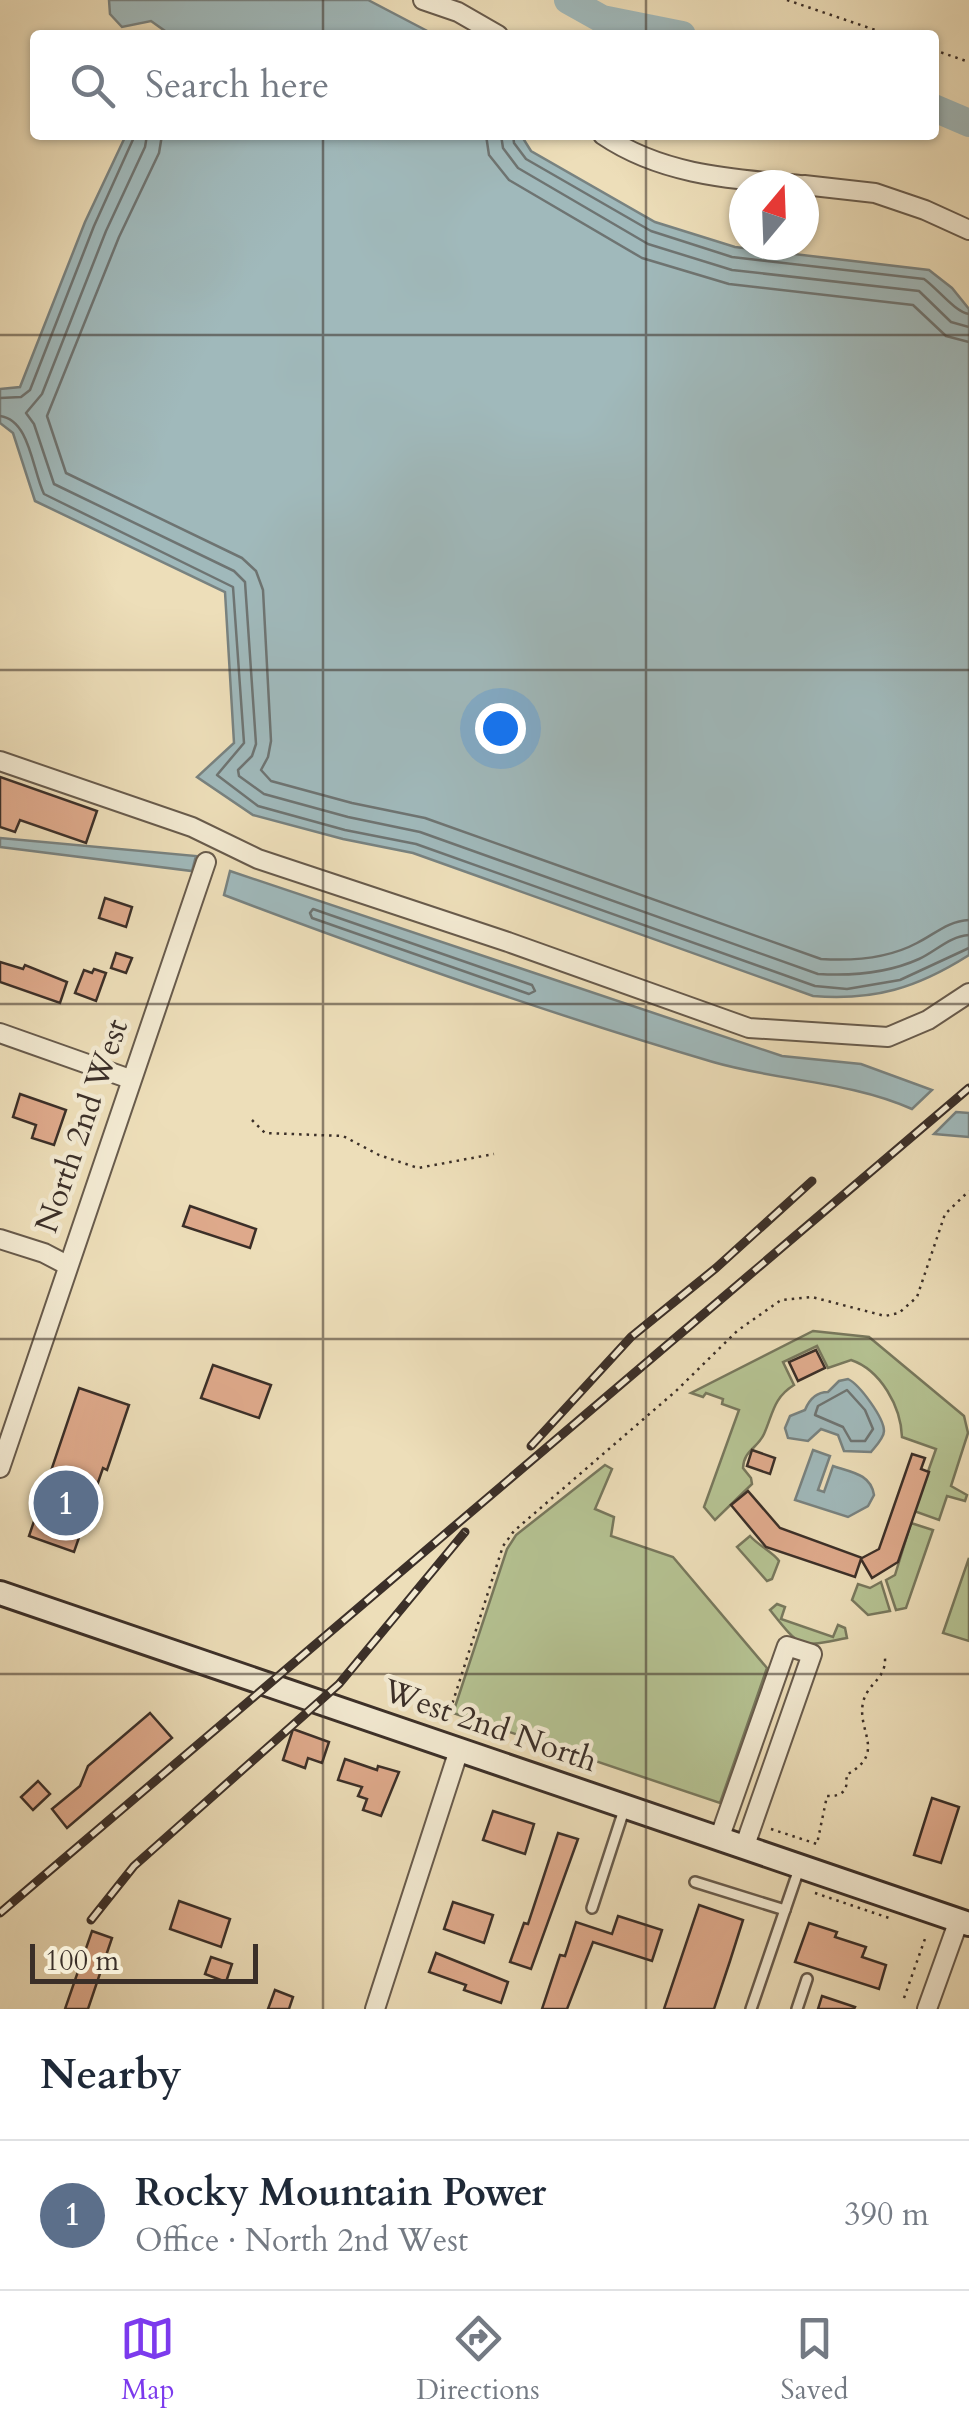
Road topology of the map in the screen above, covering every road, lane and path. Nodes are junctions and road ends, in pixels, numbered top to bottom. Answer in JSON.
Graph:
{"nodes":[{"id":1,"x":423,"y":0,"type":"edge"},
{"id":2,"x":786,"y":0,"type":"edge"},
{"id":3,"x":489,"y":30,"type":"edge"},
{"id":4,"x":875,"y":30,"type":"edge"},
{"id":5,"x":939,"y":52,"type":"edge"},
{"id":6,"x":969,"y":62,"type":"edge"},
{"id":7,"x":613,"y":140,"type":"edge"},
{"id":8,"x":729,"y":178,"type":"edge"},
{"id":9,"x":819,"y":187,"type":"edge"},
{"id":10,"x":969,"y":230,"type":"edge"},
{"id":11,"x":0,"y":761,"type":"edge"},
{"id":12,"x":206,"y":862,"type":"dead end"},
{"id":13,"x":969,"y":993,"type":"edge"},
{"id":14,"x":0,"y":1033,"type":"edge"},
{"id":15,"x":130,"y":1079,"type":"junction"},
{"id":16,"x":252,"y":1120,"type":"dead end"},
{"id":17,"x":494,"y":1154,"type":"dead end"},
{"id":18,"x":969,"y":1190,"type":"edge"},
{"id":19,"x":0,"y":1239,"type":"edge"},
{"id":20,"x":66,"y":1265,"type":"junction"},
{"id":21,"x":0,"y":1468,"type":"edge"},
{"id":22,"x":0,"y":1594,"type":"edge"},
{"id":23,"x":885,"y":1658,"type":"dead end"},
{"id":24,"x":448,"y":1716,"type":"dead end"},
{"id":25,"x":459,"y":1750,"type":"junction"},
{"id":26,"x":625,"y":1807,"type":"junction"},
{"id":27,"x":763,"y":1826,"type":"dead end"},
{"id":28,"x":718,"y":1839,"type":"junction"},
{"id":29,"x":744,"y":1848,"type":"junction"},
{"id":30,"x":800,"y":1867,"type":"junction"},
{"id":31,"x":695,"y":1882,"type":"dead end"},
{"id":32,"x":815,"y":1894,"type":"dead end"},
{"id":33,"x":592,"y":1908,"type":"dead end"},
{"id":34,"x":785,"y":1910,"type":"junction"},
{"id":35,"x":964,"y":1922,"type":"edge"},
{"id":36,"x":908,"y":1924,"type":"dead end"},
{"id":37,"x":926,"y":1936,"type":"dead end"},
{"id":38,"x":807,"y":1979,"type":"dead end"},
{"id":39,"x":904,"y":1998,"type":"dead end"},
{"id":40,"x":374,"y":2009,"type":"edge"},
{"id":41,"x":752,"y":2009,"type":"edge"},
{"id":42,"x":797,"y":2009,"type":"edge"},
{"id":43,"x":927,"y":2009,"type":"edge"}],
"edges":[{"from":1,"to":3,"type":"street"},
{"from":2,"to":4,"type":"path"},
{"from":5,"to":6,"type":"path"},
{"from":7,"to":8,"type":"street"},
{"from":9,"to":10,"type":"street"},
{"from":11,"to":13,"type":"street"},
{"from":12,"to":15,"type":"street","name":"North 2nd West"},
{"from":14,"to":15,"type":"street"},
{"from":15,"to":20,"type":"street","name":"North 2nd West"},
{"from":16,"to":17,"type":"path"},
{"from":18,"to":24,"type":"path"},
{"from":19,"to":20,"type":"street"},
{"from":20,"to":21,"type":"street","name":"North 2nd West"},
{"from":22,"to":25,"type":"street","name":"West 2nd North"},
{"from":23,"to":27,"type":"path"},
{"from":25,"to":26,"type":"street","name":"West 2nd North"},
{"from":25,"to":40,"type":"street"},
{"from":26,"to":28,"type":"street","name":"West 2nd North"},
{"from":26,"to":33,"type":"lane"},
{"from":28,"to":29,"type":"street","name":"West 2nd North"},
{"from":28,"to":29,"type":"street"},
{"from":29,"to":30,"type":"street","name":"West 2nd North"},
{"from":30,"to":34,"type":"lane"},
{"from":30,"to":35,"type":"street","name":"West 2nd North"},
{"from":31,"to":34,"type":"lane"},
{"from":32,"to":36,"type":"path"},
{"from":34,"to":41,"type":"lane"},
{"from":35,"to":43,"type":"street"},
{"from":37,"to":39,"type":"path"},
{"from":38,"to":42,"type":"lane"}]}
